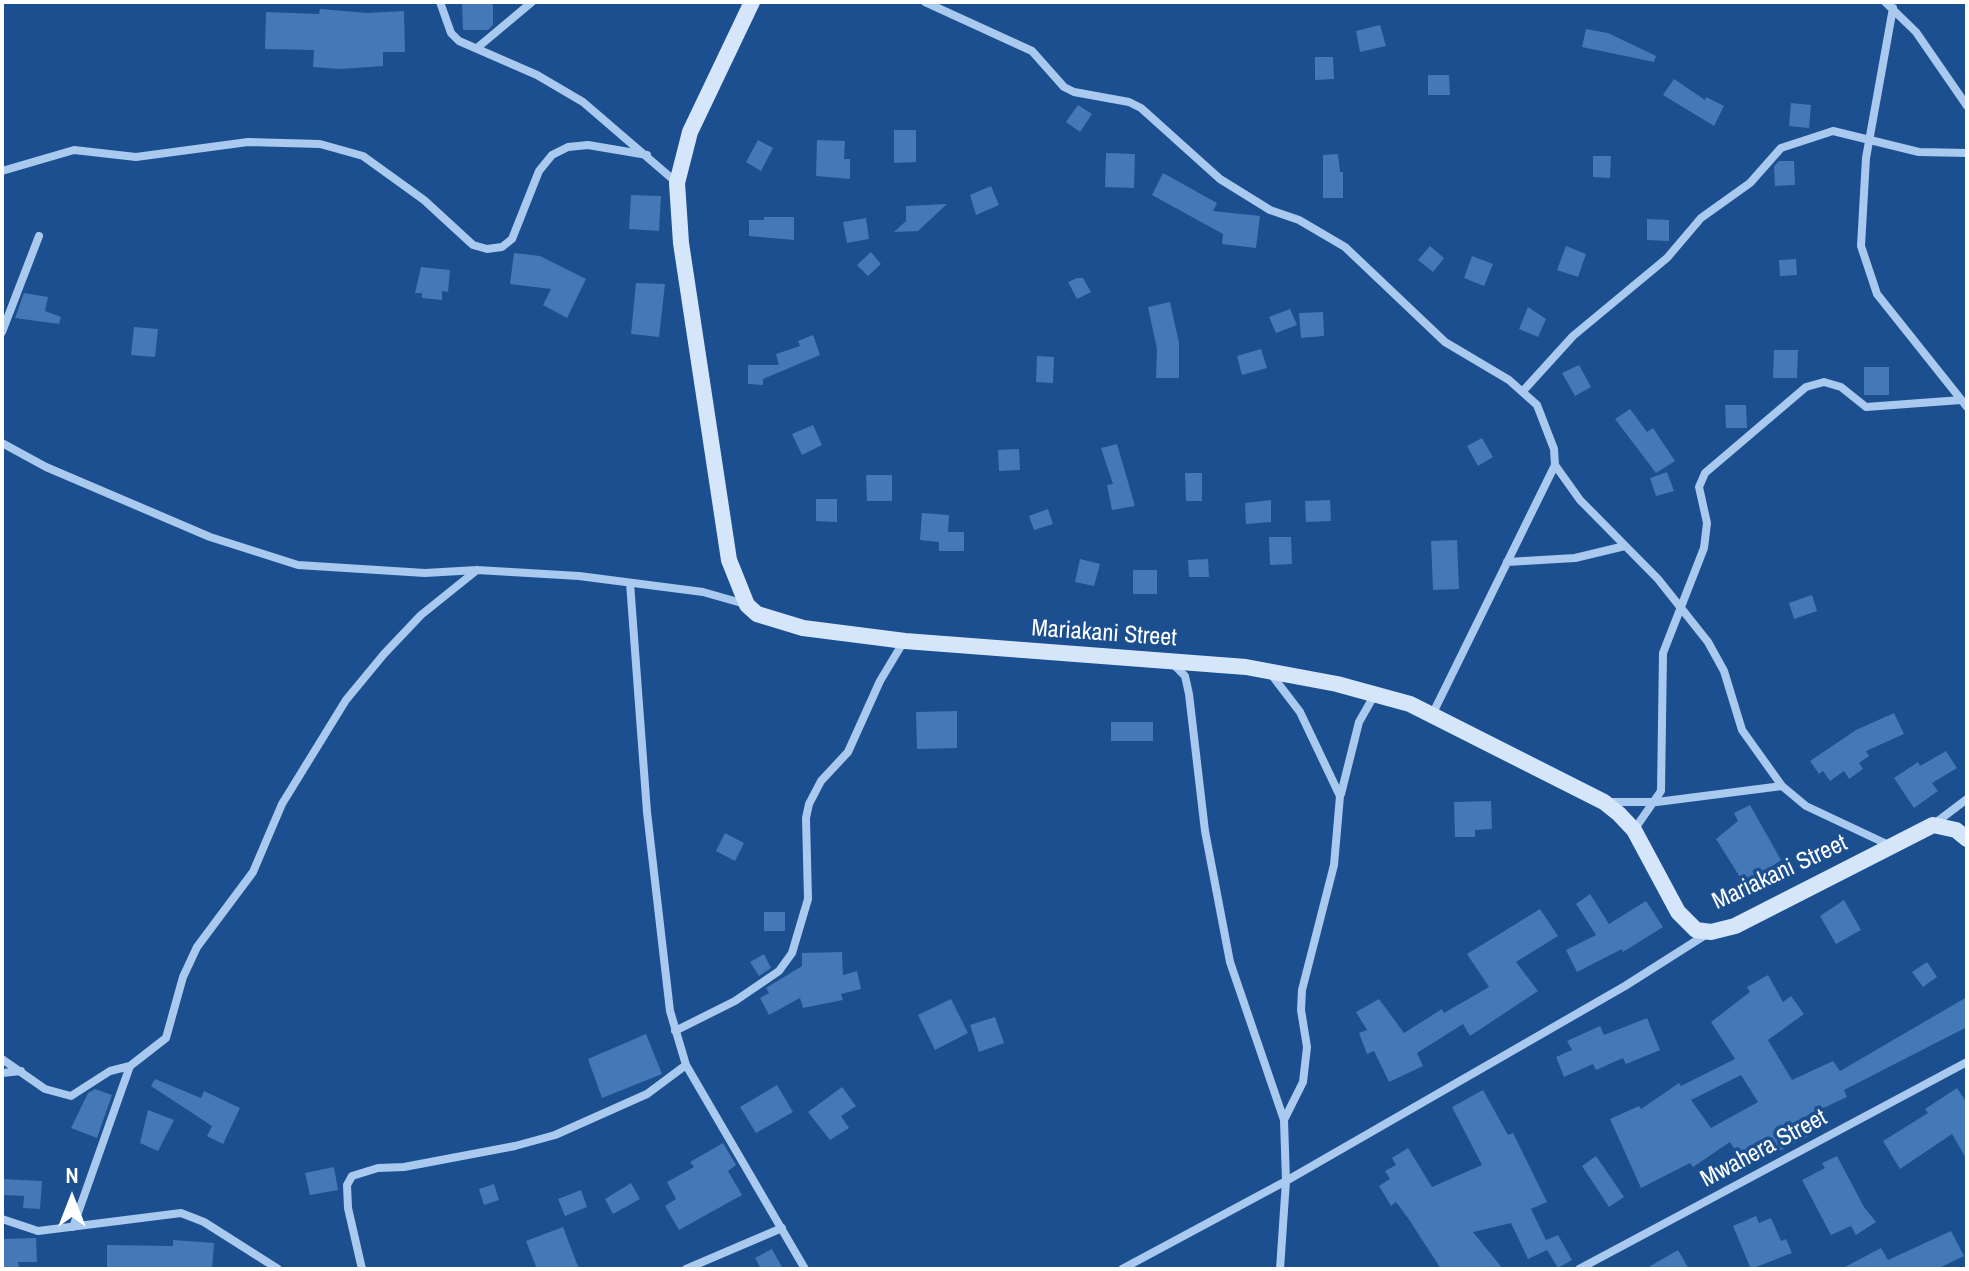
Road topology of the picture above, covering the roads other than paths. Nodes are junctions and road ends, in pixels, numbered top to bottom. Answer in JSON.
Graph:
{"nodes":[{"id":1,"x":440,"y":2,"type":"edge"},
{"id":2,"x":532,"y":2,"type":"edge"},
{"id":3,"x":752,"y":2,"type":"edge"},
{"id":4,"x":925,"y":2,"type":"edge"},
{"id":5,"x":1889,"y":5,"type":"edge"},
{"id":6,"x":477,"y":48,"type":"junction"},
{"id":7,"x":1967,"y":106,"type":"edge"},
{"id":8,"x":1869,"y":139,"type":"junction"},
{"id":9,"x":1967,"y":153,"type":"edge"},
{"id":10,"x":647,"y":155,"type":"junction"},
{"id":11,"x":2,"y":171,"type":"edge"},
{"id":12,"x":677,"y":183,"type":"junction"},
{"id":13,"x":39,"y":236,"type":"dead end"},
{"id":14,"x":2,"y":332,"type":"edge"},
{"id":15,"x":1523,"y":391,"type":"junction"},
{"id":16,"x":1964,"y":404,"type":"edge"},
{"id":17,"x":2,"y":443,"type":"edge"},
{"id":18,"x":1555,"y":465,"type":"junction"},
{"id":19,"x":1625,"y":546,"type":"junction"},
{"id":20,"x":1507,"y":562,"type":"junction"},
{"id":21,"x":477,"y":570,"type":"junction"},
{"id":22,"x":630,"y":583,"type":"junction"},
{"id":23,"x":747,"y":605,"type":"junction"},
{"id":24,"x":1683,"y":609,"type":"junction"},
{"id":25,"x":905,"y":641,"type":"junction"},
{"id":26,"x":1172,"y":662,"type":"junction"},
{"id":27,"x":1269,"y":671,"type":"junction"},
{"id":28,"x":1375,"y":693,"type":"junction"},
{"id":29,"x":1432,"y":715,"type":"junction"},
{"id":30,"x":1782,"y":786,"type":"junction"},
{"id":31,"x":1340,"y":796,"type":"junction"},
{"id":32,"x":1967,"y":799,"type":"edge"},
{"id":33,"x":1604,"y":802,"type":"junction"},
{"id":34,"x":1657,"y":802,"type":"junction"},
{"id":35,"x":1933,"y":825,"type":"junction"},
{"id":36,"x":1634,"y":830,"type":"junction"},
{"id":37,"x":1967,"y":839,"type":"edge"},
{"id":38,"x":1891,"y":846,"type":"junction"},
{"id":39,"x":1711,"y":932,"type":"junction"},
{"id":40,"x":675,"y":1031,"type":"junction"},
{"id":41,"x":2,"y":1059,"type":"edge"},
{"id":42,"x":1967,"y":1062,"type":"edge"},
{"id":43,"x":686,"y":1065,"type":"junction"},
{"id":44,"x":130,"y":1066,"type":"junction"},
{"id":45,"x":21,"y":1071,"type":"junction"},
{"id":46,"x":2,"y":1073,"type":"edge"},
{"id":47,"x":1284,"y":1120,"type":"junction"},
{"id":48,"x":1286,"y":1181,"type":"junction"},
{"id":49,"x":2,"y":1219,"type":"edge"},
{"id":50,"x":73,"y":1227,"type":"junction"},
{"id":51,"x":782,"y":1228,"type":"junction"},
{"id":52,"x":278,"y":1269,"type":"edge"},
{"id":53,"x":362,"y":1269,"type":"edge"},
{"id":54,"x":686,"y":1269,"type":"edge"},
{"id":55,"x":805,"y":1269,"type":"edge"},
{"id":56,"x":1122,"y":1269,"type":"edge"},
{"id":57,"x":1280,"y":1269,"type":"edge"},
{"id":58,"x":1579,"y":1269,"type":"edge"}],
"edges":[{"from":1,"to":6,"type":"street"},
{"from":2,"to":6,"type":"street"},
{"from":3,"to":12,"type":"street"},
{"from":4,"to":15,"type":"street"},
{"from":5,"to":7,"type":"street"},
{"from":5,"to":8,"type":"street"},
{"from":6,"to":10,"type":"street"},
{"from":8,"to":9,"type":"street"},
{"from":8,"to":15,"type":"street"},
{"from":8,"to":16,"type":"street"},
{"from":10,"to":11,"type":"street"},
{"from":10,"to":12,"type":"street"},
{"from":12,"to":23,"type":"street"},
{"from":13,"to":14,"type":"street"},
{"from":15,"to":18,"type":"street"},
{"from":16,"to":24,"type":"street"},
{"from":17,"to":21,"type":"street"},
{"from":18,"to":19,"type":"street"},
{"from":18,"to":20,"type":"street"},
{"from":19,"to":20,"type":"street"},
{"from":19,"to":24,"type":"street"},
{"from":20,"to":29,"type":"street"},
{"from":21,"to":22,"type":"street"},
{"from":21,"to":44,"type":"street"},
{"from":22,"to":23,"type":"street"},
{"from":22,"to":40,"type":"street"},
{"from":23,"to":25,"type":"street","name":"Mariakani Street"},
{"from":24,"to":30,"type":"street"},
{"from":24,"to":34,"type":"street"},
{"from":25,"to":26,"type":"street","name":"Mariakani Street"},
{"from":25,"to":40,"type":"street"},
{"from":26,"to":27,"type":"street","name":"Mariakani Street"},
{"from":26,"to":47,"type":"street"},
{"from":27,"to":28,"type":"street","name":"Mariakani Street"},
{"from":27,"to":31,"type":"street"},
{"from":28,"to":29,"type":"street","name":"Mariakani Street"},
{"from":28,"to":31,"type":"street"},
{"from":29,"to":33,"type":"street","name":"Mariakani Street"},
{"from":30,"to":34,"type":"street"},
{"from":30,"to":38,"type":"street"},
{"from":31,"to":47,"type":"street"},
{"from":32,"to":35,"type":"street"},
{"from":33,"to":34,"type":"street"},
{"from":33,"to":36,"type":"street","name":"Mariakani Street"},
{"from":34,"to":36,"type":"street"},
{"from":35,"to":37,"type":"street"},
{"from":35,"to":38,"type":"street","name":"Mariakani Street"},
{"from":36,"to":39,"type":"street","name":"Mariakani Street"},
{"from":38,"to":39,"type":"street","name":"Mariakani Street"},
{"from":39,"to":48,"type":"street"},
{"from":40,"to":43,"type":"street"},
{"from":41,"to":45,"type":"street"},
{"from":42,"to":58,"type":"street","name":"Mwahera Street"},
{"from":43,"to":51,"type":"street"},
{"from":43,"to":53,"type":"street"},
{"from":44,"to":45,"type":"street"},
{"from":44,"to":50,"type":"street"},
{"from":45,"to":46,"type":"street"},
{"from":47,"to":48,"type":"street"},
{"from":48,"to":56,"type":"street"},
{"from":48,"to":57,"type":"street"},
{"from":49,"to":50,"type":"street"},
{"from":50,"to":52,"type":"street"},
{"from":51,"to":54,"type":"street"},
{"from":51,"to":55,"type":"street"}]}
